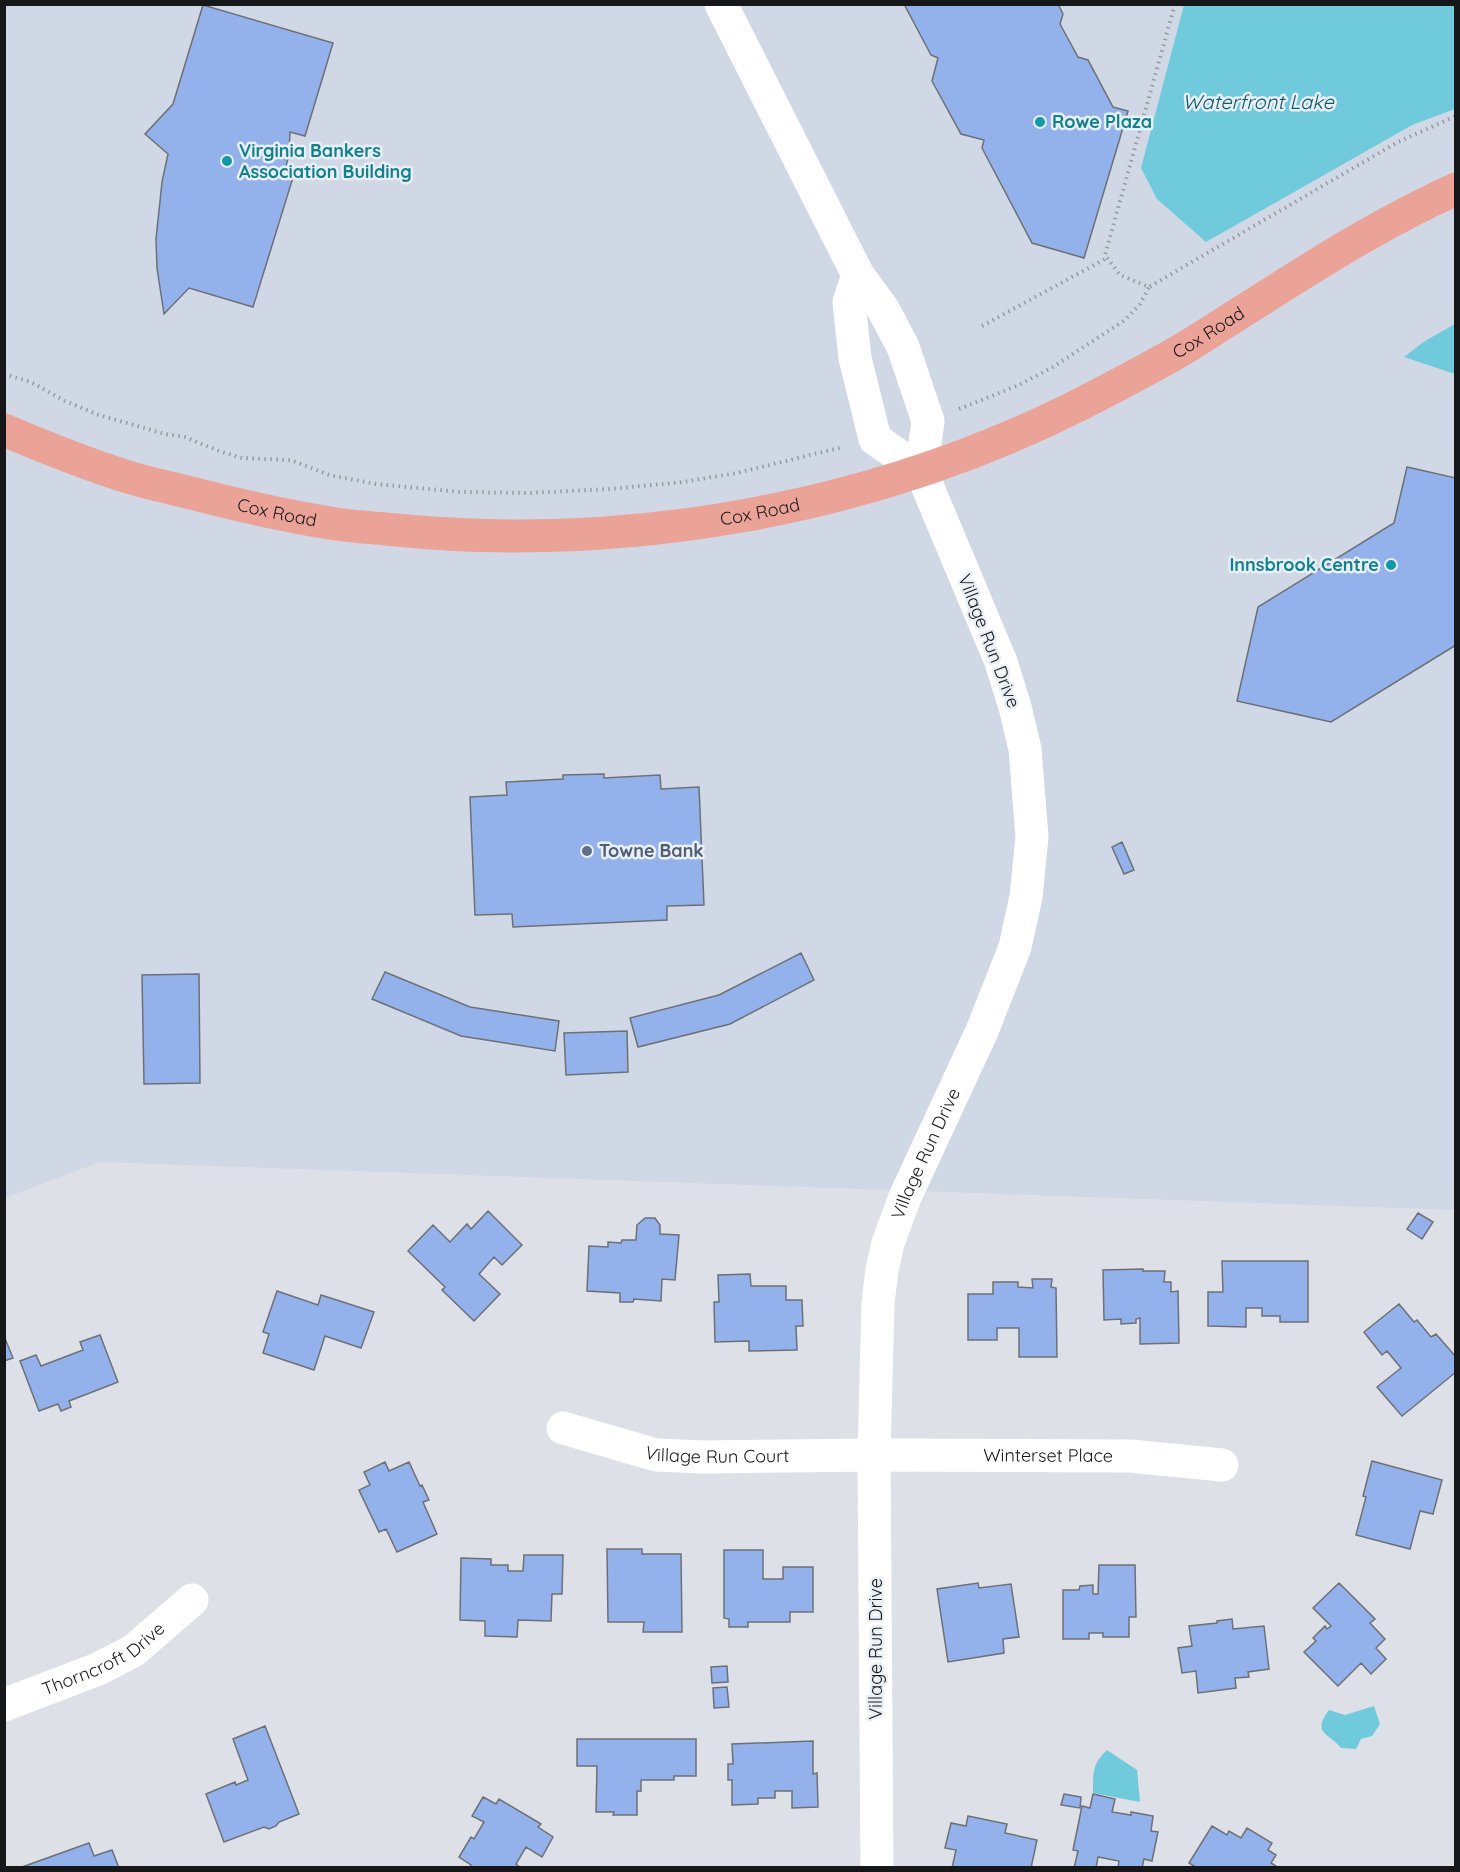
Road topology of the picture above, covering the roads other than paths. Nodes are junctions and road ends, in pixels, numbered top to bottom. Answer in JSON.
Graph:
{"nodes":[{"id":1,"x":721,"y":4,"type":"edge"},
{"id":2,"x":1455,"y":189,"type":"edge"},
{"id":3,"x":858,"y":275,"type":"junction"},
{"id":4,"x":4,"y":429,"type":"edge"},
{"id":5,"x":921,"y":471,"type":"junction"},
{"id":6,"x":563,"y":1428,"type":"dead end"},
{"id":7,"x":874,"y":1455,"type":"junction"},
{"id":8,"x":1222,"y":1465,"type":"dead end"},
{"id":9,"x":192,"y":1600,"type":"dead end"},
{"id":10,"x":4,"y":1704,"type":"edge"},
{"id":11,"x":877,"y":1868,"type":"edge"}],
"edges":[{"from":1,"to":3,"type":"street"},
{"from":2,"to":5,"type":"main road","name":"Cox Road"},
{"from":3,"to":5,"type":"street"},
{"from":3,"to":5,"type":"street"},
{"from":4,"to":5,"type":"main road","name":"Cox Road"},
{"from":5,"to":7,"type":"street","name":"Village Run Drive"},
{"from":6,"to":7,"type":"street","name":"Village Run Court"},
{"from":7,"to":8,"type":"street","name":"Winterset Place"},
{"from":7,"to":11,"type":"street","name":"Village Run Drive"},
{"from":9,"to":10,"type":"street","name":"Thorncroft Drive"}]}
